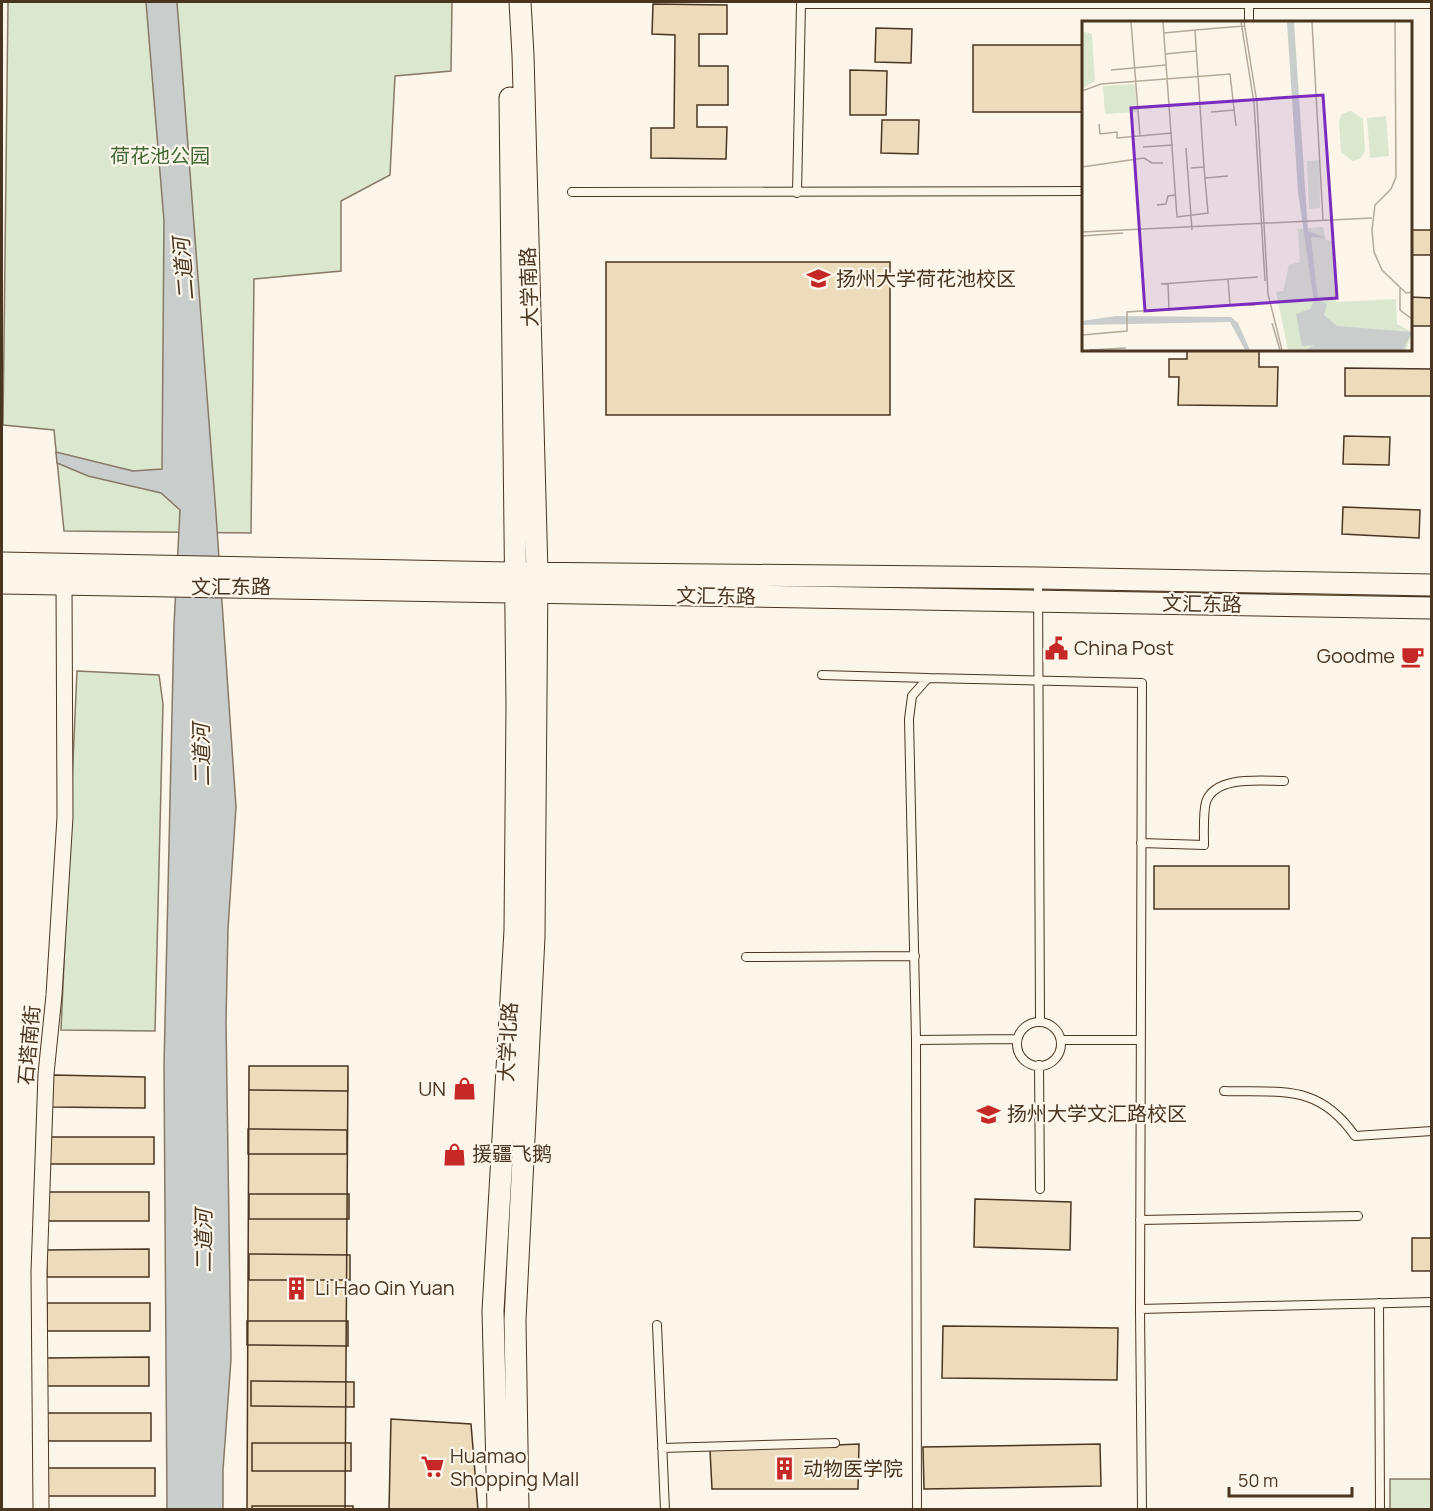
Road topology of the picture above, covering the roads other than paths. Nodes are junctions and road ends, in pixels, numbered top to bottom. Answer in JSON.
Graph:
{"nodes":[{"id":1,"x":506,"y":2,"type":"edge"},
{"id":2,"x":520,"y":2,"type":"edge"},
{"id":3,"x":799,"y":3,"type":"edge"},
{"id":4,"x":1249,"y":4,"type":"junction"},
{"id":5,"x":1431,"y":4,"type":"edge"},
{"id":6,"x":1249,"y":21,"type":"edge"},
{"id":7,"x":1082,"y":191,"type":"edge"},
{"id":8,"x":572,"y":192,"type":"dead end"},
{"id":9,"x":797,"y":193,"type":"junction"},
{"id":10,"x":2,"y":562,"type":"edge"},
{"id":11,"x":165,"y":576,"type":"junction"},
{"id":12,"x":1038,"y":578,"type":"junction"},
{"id":13,"x":2,"y":583,"type":"edge"},
{"id":14,"x":527,"y":583,"type":"junction"},
{"id":15,"x":64,"y":584,"type":"junction"},
{"id":16,"x":1431,"y":585,"type":"edge"},
{"id":17,"x":1038,"y":600,"type":"junction"},
{"id":18,"x":1431,"y":608,"type":"edge"},
{"id":19,"x":822,"y":675,"type":"dead end"},
{"id":20,"x":928,"y":678,"type":"junction"},
{"id":21,"x":1039,"y":682,"type":"junction"},
{"id":22,"x":1284,"y":781,"type":"dead end"},
{"id":23,"x":1141,"y":843,"type":"junction"},
{"id":24,"x":915,"y":956,"type":"junction"},
{"id":25,"x":746,"y":957,"type":"dead end"},
{"id":26,"x":1040,"y":1022,"type":"junction"},
{"id":27,"x":1017,"y":1039,"type":"junction"},
{"id":28,"x":916,"y":1040,"type":"junction"},
{"id":29,"x":1060,"y":1040,"type":"junction"},
{"id":30,"x":1141,"y":1040,"type":"junction"},
{"id":31,"x":1039,"y":1065,"type":"junction"},
{"id":32,"x":1224,"y":1091,"type":"dead end"},
{"id":33,"x":1431,"y":1131,"type":"edge"},
{"id":34,"x":1040,"y":1189,"type":"dead end"},
{"id":35,"x":1358,"y":1216,"type":"dead end"},
{"id":36,"x":1140,"y":1220,"type":"junction"},
{"id":37,"x":1431,"y":1302,"type":"edge"},
{"id":38,"x":1379,"y":1303,"type":"junction"},
{"id":39,"x":1140,"y":1309,"type":"junction"},
{"id":40,"x":657,"y":1325,"type":"dead end"},
{"id":41,"x":836,"y":1443,"type":"dead end"},
{"id":42,"x":662,"y":1448,"type":"junction"},
{"id":43,"x":41,"y":1509,"type":"edge"},
{"id":44,"x":498,"y":1509,"type":"edge"},
{"id":45,"x":519,"y":1509,"type":"edge"},
{"id":46,"x":665,"y":1509,"type":"edge"},
{"id":47,"x":917,"y":1509,"type":"edge"},
{"id":48,"x":1142,"y":1509,"type":"edge"},
{"id":49,"x":1380,"y":1509,"type":"edge"}],
"edges":[{"from":1,"to":14,"type":"street","name":"大学南路"},
{"from":2,"to":14,"type":"street","name":"大学南路"},
{"from":3,"to":4,"type":"lane"},
{"from":3,"to":9,"type":"lane"},
{"from":4,"to":5,"type":"lane"},
{"from":4,"to":6,"type":"lane"},
{"from":7,"to":9,"type":"lane"},
{"from":8,"to":9,"type":"lane"},
{"from":10,"to":11,"type":"street","name":"文汇东路"},
{"from":11,"to":14,"type":"street","name":"文汇东路"},
{"from":11,"to":15,"type":"street","name":"文汇东路"},
{"from":12,"to":14,"type":"street","name":"文汇东路"},
{"from":12,"to":16,"type":"street","name":"文汇东路"},
{"from":12,"to":17,"type":"lane"},
{"from":13,"to":15,"type":"street","name":"文汇东路"},
{"from":14,"to":17,"type":"street","name":"文汇东路"},
{"from":14,"to":44,"type":"street","name":"大学北路"},
{"from":14,"to":45,"type":"street","name":"大学北路"},
{"from":15,"to":43,"type":"street","name":"石塔南街"},
{"from":17,"to":18,"type":"street","name":"文汇东路"},
{"from":17,"to":21,"type":"lane"},
{"from":19,"to":20,"type":"lane"},
{"from":20,"to":21,"type":"lane"},
{"from":20,"to":24,"type":"lane"},
{"from":21,"to":23,"type":"lane"},
{"from":21,"to":26,"type":"lane"},
{"from":22,"to":23,"type":"lane"},
{"from":23,"to":30,"type":"lane"},
{"from":24,"to":25,"type":"lane"},
{"from":24,"to":28,"type":"lane"},
{"from":26,"to":27,"type":"lane"},
{"from":26,"to":29,"type":"lane"},
{"from":27,"to":28,"type":"lane"},
{"from":27,"to":31,"type":"lane"},
{"from":28,"to":47,"type":"lane"},
{"from":29,"to":30,"type":"lane"},
{"from":29,"to":31,"type":"lane"},
{"from":30,"to":36,"type":"lane"},
{"from":31,"to":34,"type":"lane"},
{"from":32,"to":33,"type":"lane"},
{"from":35,"to":36,"type":"lane"},
{"from":36,"to":39,"type":"lane"},
{"from":37,"to":38,"type":"lane"},
{"from":38,"to":39,"type":"lane"},
{"from":38,"to":49,"type":"lane"},
{"from":39,"to":48,"type":"lane"},
{"from":40,"to":42,"type":"lane"},
{"from":41,"to":42,"type":"lane"},
{"from":42,"to":46,"type":"lane"}]}
